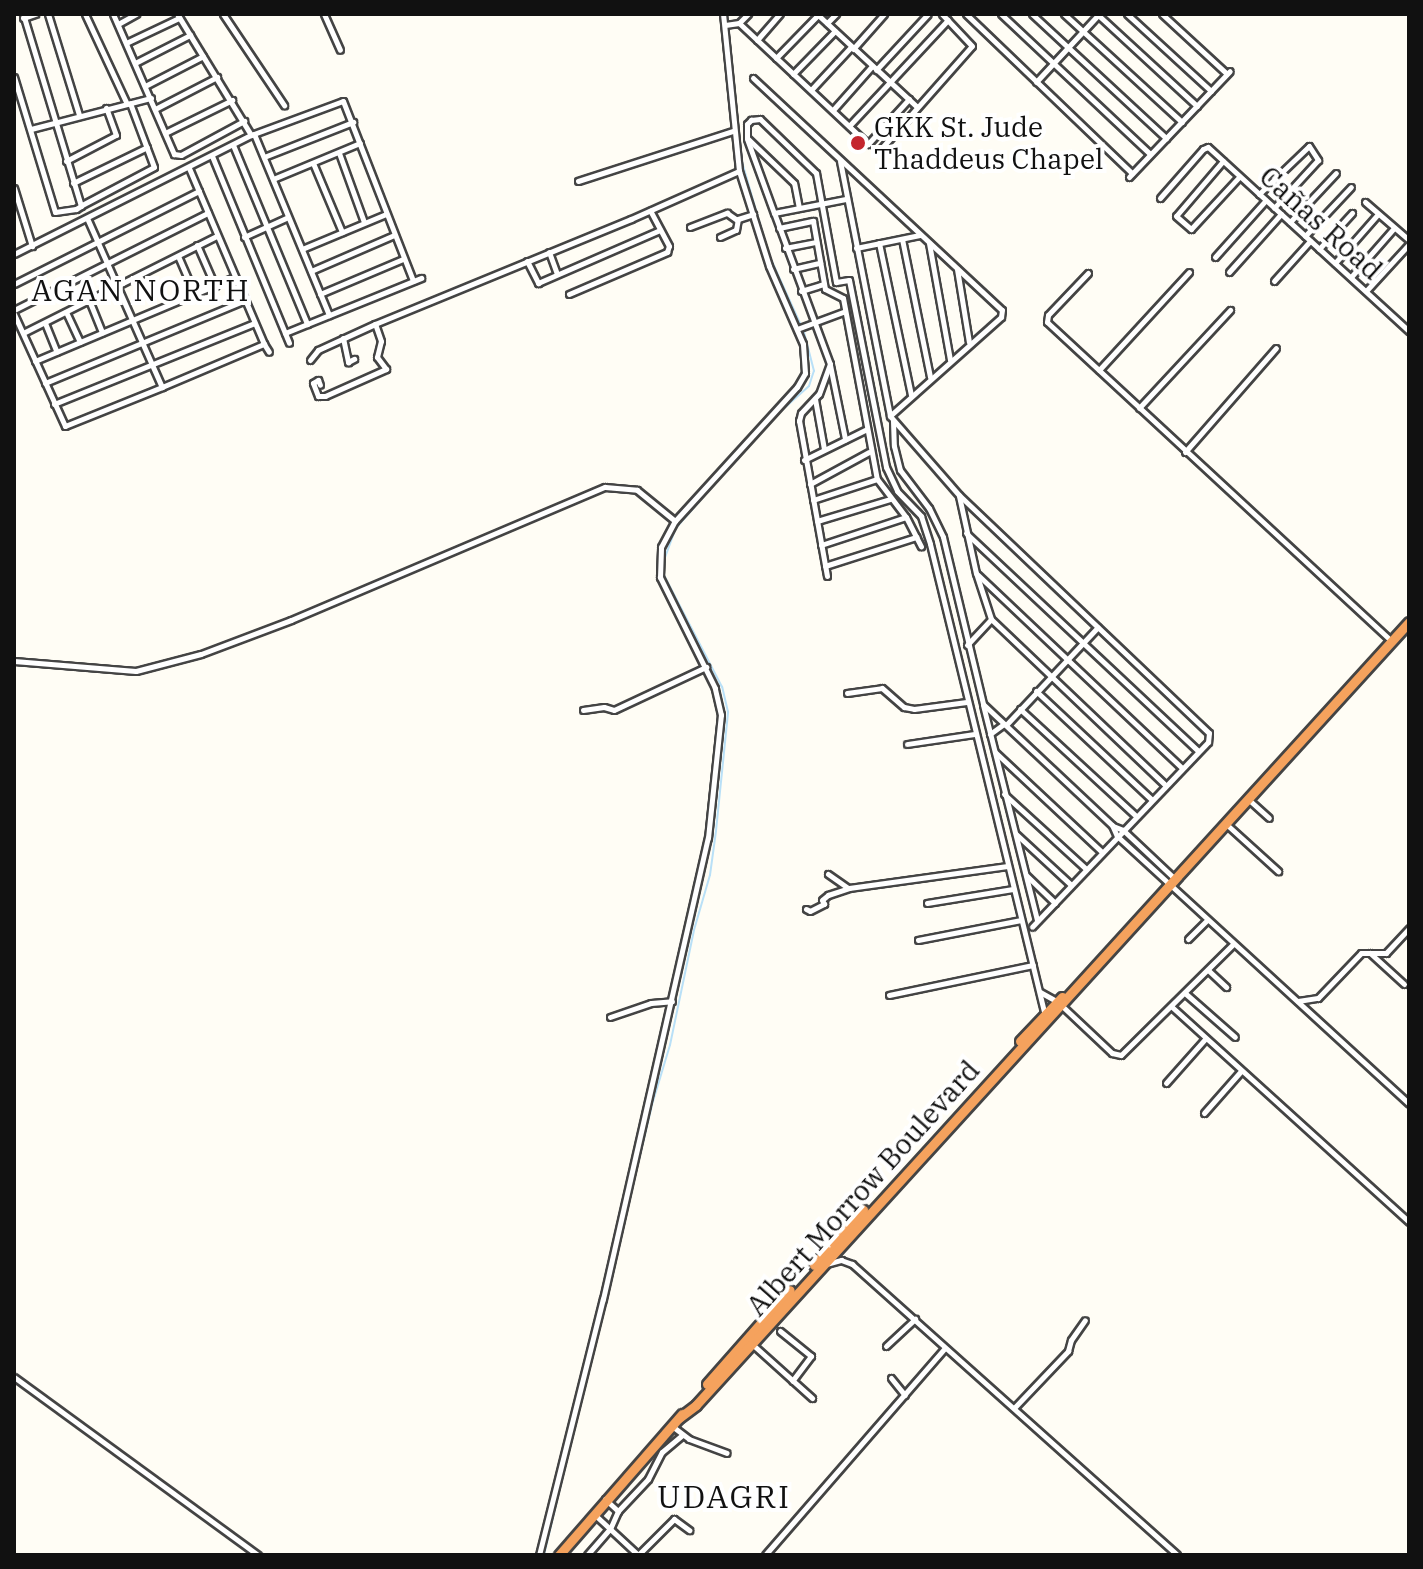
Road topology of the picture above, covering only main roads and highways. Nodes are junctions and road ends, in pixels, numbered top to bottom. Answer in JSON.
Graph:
{"nodes":[{"id":1,"x":1409,"y":622,"type":"edge"},
{"id":2,"x":1059,"y":1003,"type":"junction"},
{"id":3,"x":676,"y":1422,"type":"junction"},
{"id":4,"x":559,"y":1555,"type":"edge"}],
"edges":[{"from":1,"to":2,"type":"highway","name":"Albert Morrow Boulevard"},
{"from":2,"to":3,"type":"highway","name":"Albert Morrow Boulevard"},
{"from":2,"to":3,"type":"highway","name":"Albert Morrow Boulevard"},
{"from":3,"to":4,"type":"highway","name":"Albert Morrow Boulevard"}]}
